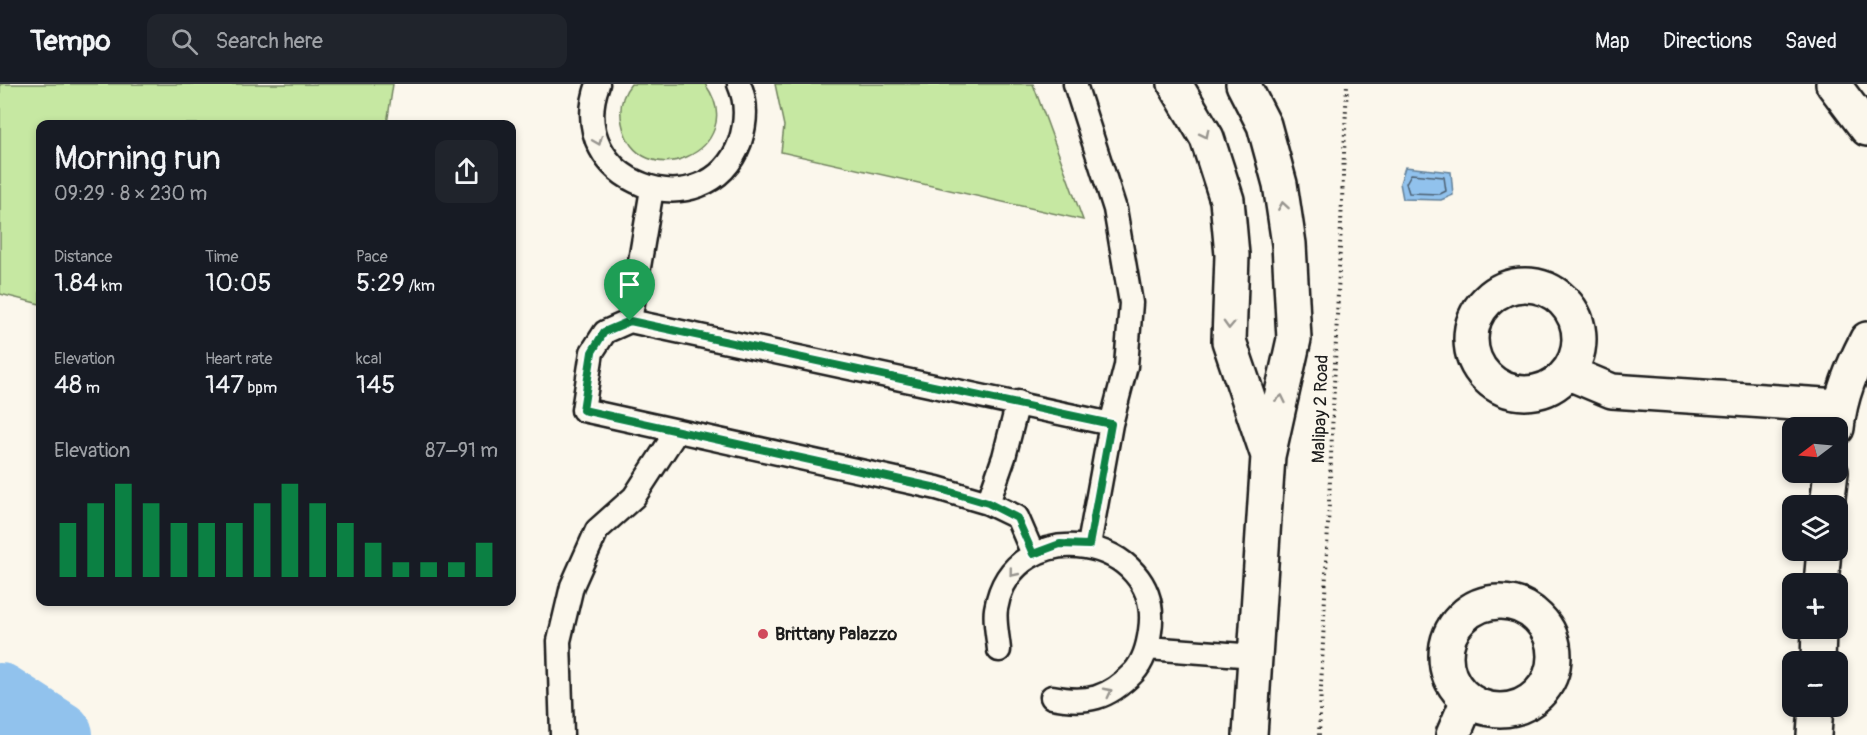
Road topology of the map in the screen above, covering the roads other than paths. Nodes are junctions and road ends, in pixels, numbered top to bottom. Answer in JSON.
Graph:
{"nodes":[{"id":1,"x":598,"y":84,"type":"edge"},
{"id":2,"x":739,"y":84,"type":"edge"},
{"id":3,"x":1075,"y":84,"type":"edge"},
{"id":4,"x":1175,"y":84,"type":"edge"},
{"id":5,"x":1244,"y":84,"type":"edge"},
{"id":6,"x":1266,"y":84,"type":"edge"},
{"id":7,"x":1833,"y":84,"type":"edge"},
{"id":8,"x":1264,"y":125,"type":"junction"},
{"id":9,"x":1867,"y":129,"type":"edge"},
{"id":10,"x":652,"y":189,"type":"junction"},
{"id":11,"x":630,"y":321,"type":"junction"},
{"id":12,"x":1867,"y":339,"type":"edge"},
{"id":13,"x":1569,"y":373,"type":"dead end"},
{"id":14,"x":1018,"y":402,"type":"junction"},
{"id":15,"x":1838,"y":417,"type":"edge"},
{"id":16,"x":1111,"y":424,"type":"junction"},
{"id":17,"x":677,"y":431,"type":"junction"},
{"id":18,"x":1268,"y":456,"type":"junction"},
{"id":19,"x":988,"y":503,"type":"junction"},
{"id":20,"x":1089,"y":545,"type":"junction"},
{"id":21,"x":1033,"y":554,"type":"junction"},
{"id":22,"x":1148,"y":648,"type":"junction"},
{"id":23,"x":999,"y":650,"type":"dead end"},
{"id":24,"x":1255,"y":656,"type":"junction"},
{"id":25,"x":1052,"y":697,"type":"dead end"},
{"id":26,"x":1468,"y":700,"type":"dead end"},
{"id":27,"x":1815,"y":717,"type":"edge"},
{"id":28,"x":562,"y":735,"type":"edge"},
{"id":29,"x":1250,"y":735,"type":"edge"},
{"id":30,"x":1453,"y":735,"type":"edge"},
{"id":31,"x":1814,"y":735,"type":"edge"}],
"edges":[{"from":1,"to":10,"type":"lane","one_way":true},
{"from":2,"to":10,"type":"lane"},
{"from":3,"to":16,"type":"lane"},
{"from":4,"to":18,"type":"street","one_way":true},
{"from":5,"to":8,"type":"street"},
{"from":6,"to":8,"type":"street"},
{"from":7,"to":9,"type":"street"},
{"from":18,"to":8,"type":"street","one_way":true},
{"from":10,"to":11,"type":"lane"},
{"from":11,"to":14,"type":"lane"},
{"from":11,"to":17,"type":"lane"},
{"from":12,"to":15,"type":"street"},
{"from":13,"to":15,"type":"street"},
{"from":14,"to":16,"type":"lane"},
{"from":14,"to":19,"type":"lane"},
{"from":16,"to":20,"type":"lane"},
{"from":17,"to":19,"type":"lane"},
{"from":17,"to":28,"type":"lane"},
{"from":18,"to":24,"type":"street"},
{"from":19,"to":21,"type":"lane"},
{"from":20,"to":21,"type":"lane"},
{"from":20,"to":22,"type":"lane"},
{"from":21,"to":23,"type":"lane","one_way":true},
{"from":22,"to":24,"type":"lane"},
{"from":25,"to":22,"type":"lane","one_way":true},
{"from":24,"to":29,"type":"street"},
{"from":26,"to":30,"type":"street"},
{"from":27,"to":31,"type":"street"}]}
